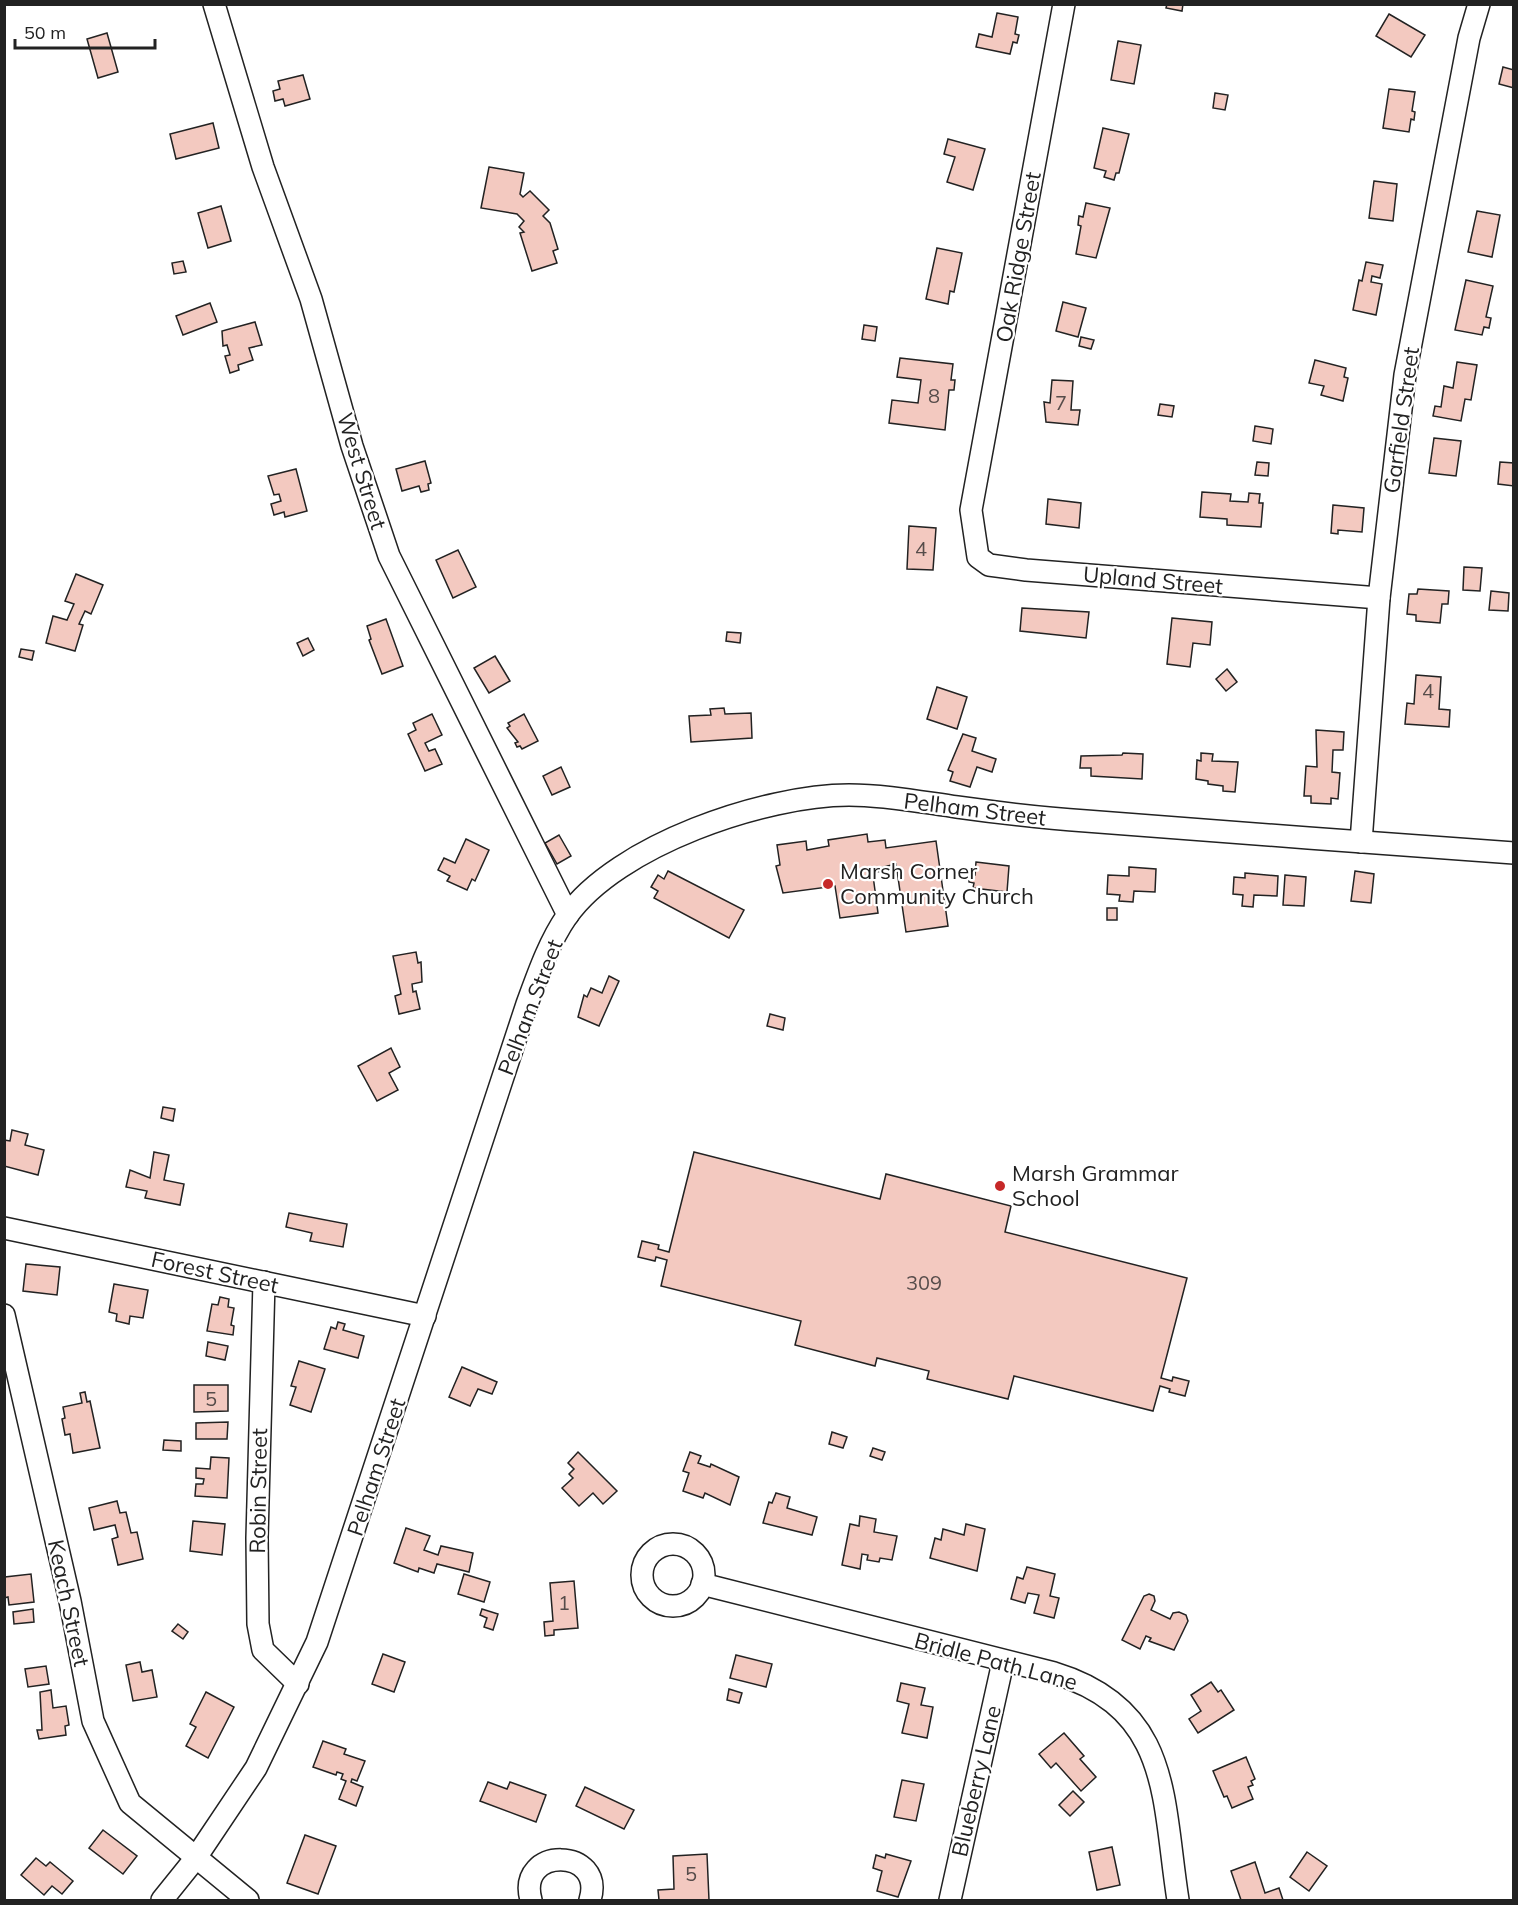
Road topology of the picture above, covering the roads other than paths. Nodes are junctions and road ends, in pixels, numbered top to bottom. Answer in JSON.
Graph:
{"nodes":[{"id":1,"x":214,"y":4,"type":"edge"},
{"id":2,"x":1064,"y":4,"type":"edge"},
{"id":3,"x":1479,"y":4,"type":"edge"},
{"id":4,"x":971,"y":510,"type":"joint"},
{"id":5,"x":1379,"y":598,"type":"junction"},
{"id":6,"x":1361,"y":842,"type":"junction"},
{"id":7,"x":1514,"y":853,"type":"edge"},
{"id":8,"x":568,"y":915,"type":"junction"},
{"id":9,"x":4,"y":1228,"type":"edge"},
{"id":10,"x":264,"y":1282,"type":"junction"},
{"id":11,"x":4,"y":1316,"type":"edge"},
{"id":12,"x":425,"y":1316,"type":"junction"},
{"id":13,"x":702,"y":1584,"type":"dead end"},
{"id":14,"x":1003,"y":1662,"type":"junction"},
{"id":15,"x":298,"y":1684,"type":"junction"},
{"id":16,"x":195,"y":1858,"type":"junction"},
{"id":17,"x":162,"y":1900,"type":"edge"},
{"id":18,"x":248,"y":1900,"type":"edge"},
{"id":19,"x":531,"y":1900,"type":"edge"},
{"id":20,"x":590,"y":1900,"type":"edge"},
{"id":21,"x":950,"y":1900,"type":"edge"},
{"id":22,"x":1178,"y":1900,"type":"edge"}],
"edges":[{"from":1,"to":8,"type":"street","name":"West Street"},
{"from":2,"to":4,"type":"street","name":"Oak Ridge Street"},
{"from":3,"to":5,"type":"street","name":"Garfield Street"},
{"from":4,"to":5,"type":"street","name":"Upland Street"},
{"from":5,"to":6,"type":"street","name":"Garfield Street"},
{"from":6,"to":7,"type":"street","name":"Pelham Street"},
{"from":6,"to":8,"type":"street","name":"Pelham Street"},
{"from":8,"to":12,"type":"street","name":"Pelham Street"},
{"from":9,"to":10,"type":"street","name":"Forest Street"},
{"from":10,"to":12,"type":"street","name":"Forest Street"},
{"from":10,"to":15,"type":"street","name":"Robin Street"},
{"from":11,"to":16,"type":"street","name":"Keach Street"},
{"from":12,"to":15,"type":"street","name":"Pelham Street"},
{"from":13,"to":14,"type":"street","name":"Bridle Path Lane"},
{"from":14,"to":21,"type":"street","name":"Blueberry Lane"},
{"from":14,"to":22,"type":"street","name":"Bridle Path Lane"},
{"from":15,"to":16,"type":"street","name":"Pelham Street"},
{"from":16,"to":17,"type":"street","name":"Pelham Street"},
{"from":16,"to":18,"type":"street","name":"Keach Street"},
{"from":19,"to":20,"type":"street"}]}
